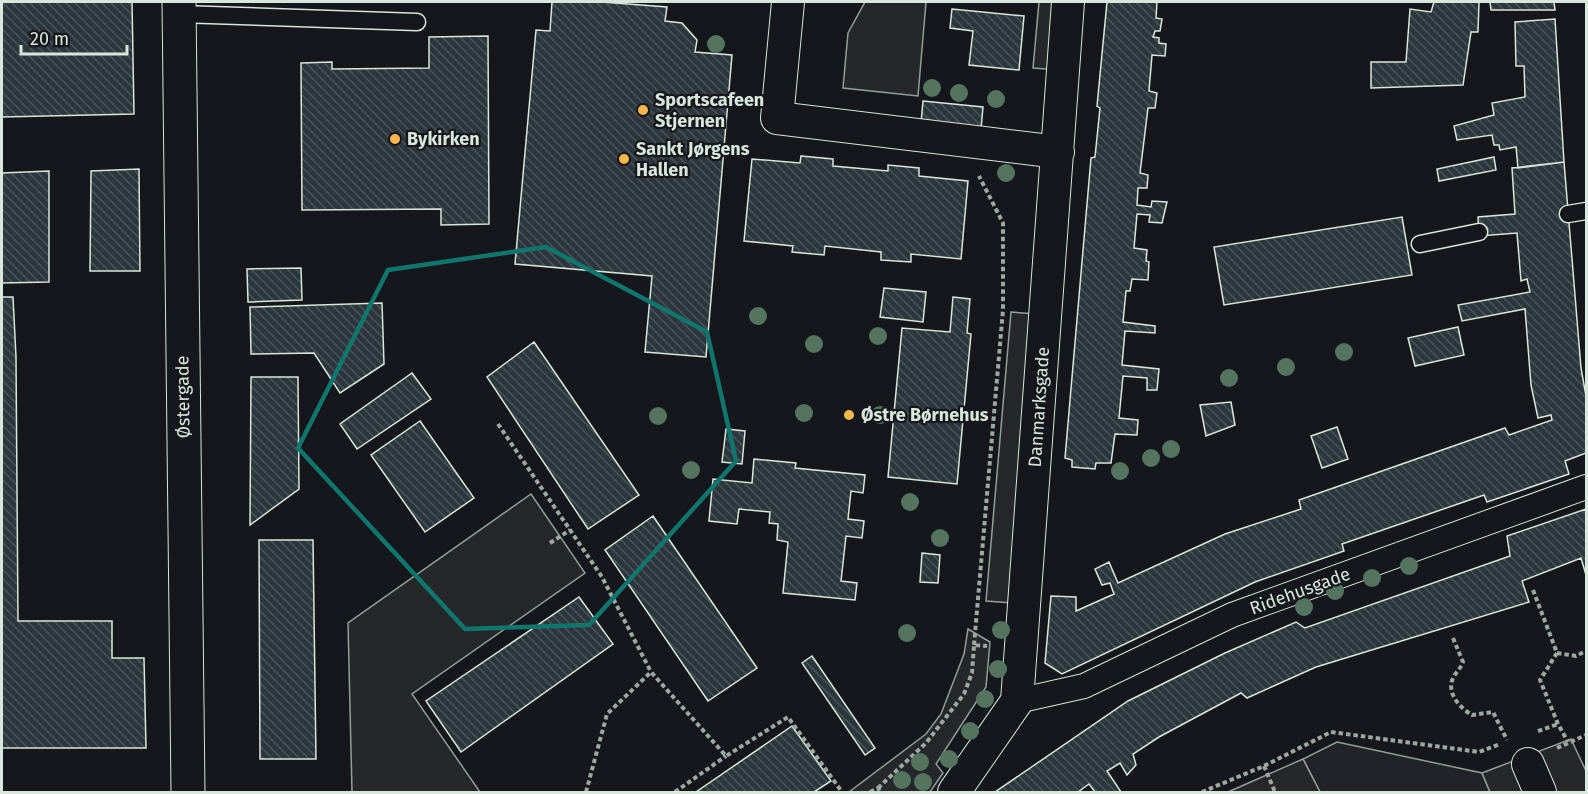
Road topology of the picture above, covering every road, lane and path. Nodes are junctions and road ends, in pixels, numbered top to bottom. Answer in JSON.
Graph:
{"nodes":[{"id":1,"x":788,"y":2,"type":"edge"},
{"id":2,"x":1068,"y":2,"type":"edge"},
{"id":3,"x":179,"y":8,"type":"edge"},
{"id":4,"x":417,"y":22,"type":"dead end"},
{"id":5,"x":981,"y":143,"type":"junction"},
{"id":6,"x":1058,"y":152,"type":"junction"},
{"id":7,"x":1587,"y":211,"type":"edge"},
{"id":8,"x":1568,"y":214,"type":"dead end"},
{"id":9,"x":1479,"y":232,"type":"dead end"},
{"id":10,"x":1420,"y":244,"type":"dead end"},
{"id":11,"x":498,"y":424,"type":"dead end"},
{"id":12,"x":1587,"y":487,"type":"edge"},
{"id":13,"x":570,"y":530,"type":"junction"},
{"id":14,"x":550,"y":543,"type":"dead end"},
{"id":15,"x":1533,"y":591,"type":"dead end"},
{"id":16,"x":1453,"y":638,"type":"dead end"},
{"id":17,"x":974,"y":645,"type":"junction"},
{"id":18,"x":1021,"y":649,"type":"junction"},
{"id":19,"x":1587,"y":651,"type":"edge"},
{"id":20,"x":1557,"y":652,"type":"junction"},
{"id":21,"x":651,"y":672,"type":"junction"},
{"id":22,"x":1017,"y":701,"type":"junction"},
{"id":23,"x":1558,"y":724,"type":"junction"},
{"id":24,"x":1568,"y":742,"type":"dead end"},
{"id":25,"x":1520,"y":745,"type":"junction"},
{"id":26,"x":726,"y":756,"type":"junction"},
{"id":27,"x":1264,"y":766,"type":"junction"},
{"id":28,"x":878,"y":788,"type":"junction"},
{"id":29,"x":188,"y":792,"type":"edge"},
{"id":30,"x":586,"y":792,"type":"edge"},
{"id":31,"x":675,"y":792,"type":"edge"},
{"id":32,"x":842,"y":792,"type":"edge"},
{"id":33,"x":870,"y":792,"type":"edge"},
{"id":34,"x":881,"y":792,"type":"edge"},
{"id":35,"x":954,"y":792,"type":"edge"},
{"id":36,"x":1202,"y":792,"type":"edge"},
{"id":37,"x":1209,"y":792,"type":"edge"},
{"id":38,"x":1275,"y":792,"type":"edge"},
{"id":39,"x":1540,"y":792,"type":"edge"}],
"edges":[{"from":1,"to":5,"type":"street"},
{"from":2,"to":6,"type":"street","name":"Danmarksgade"},
{"from":3,"to":4,"type":"lane"},
{"from":3,"to":29,"type":"street","name":"Østergade"},
{"from":5,"to":6,"type":"street"},
{"from":5,"to":17,"type":"path"},
{"from":6,"to":18,"type":"street","name":"Danmarksgade"},
{"from":7,"to":8,"type":"lane"},
{"from":9,"to":10,"type":"lane"},
{"from":11,"to":13,"type":"path"},
{"from":12,"to":22,"type":"street","name":"Ridehusgade"},
{"from":13,"to":14,"type":"path"},
{"from":13,"to":21,"type":"path"},
{"from":15,"to":20,"type":"path"},
{"from":16,"to":25,"type":"path"},
{"from":17,"to":18,"type":"path"},
{"from":17,"to":28,"type":"path"},
{"from":18,"to":22,"type":"street","name":"Danmarksgade"},
{"from":19,"to":20,"type":"path"},
{"from":20,"to":23,"type":"path"},
{"from":21,"to":26,"type":"path"},
{"from":21,"to":30,"type":"path"},
{"from":22,"to":35,"type":"street"},
{"from":23,"to":24,"type":"path"},
{"from":23,"to":25,"type":"path"},
{"from":25,"to":27,"type":"path"},
{"from":25,"to":39,"type":"street"},
{"from":26,"to":31,"type":"path"},
{"from":26,"to":32,"type":"path"},
{"from":27,"to":37,"type":"path"},
{"from":27,"to":38,"type":"path"},
{"from":28,"to":33,"type":"path"},
{"from":28,"to":34,"type":"path"},
{"from":36,"to":37,"type":"path"}]}
